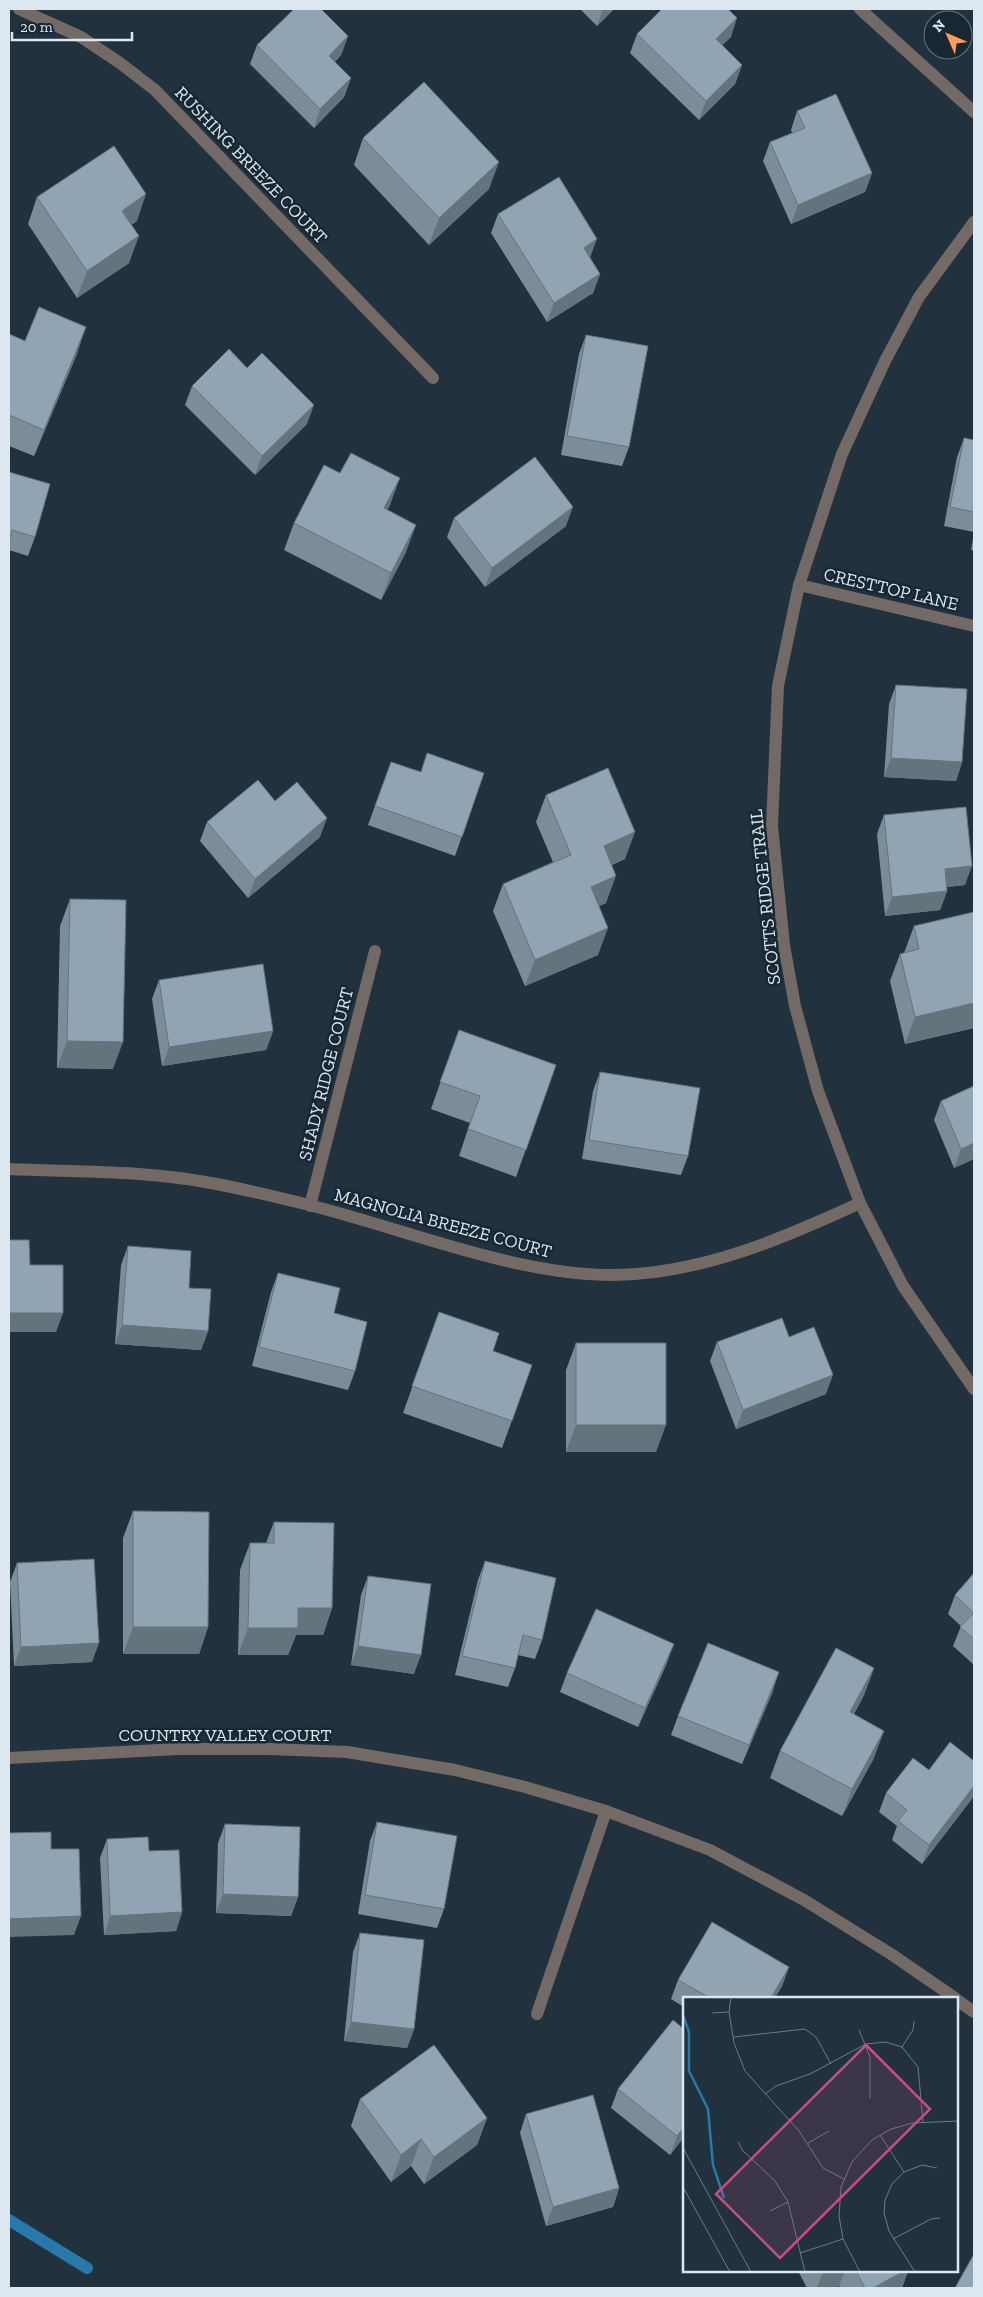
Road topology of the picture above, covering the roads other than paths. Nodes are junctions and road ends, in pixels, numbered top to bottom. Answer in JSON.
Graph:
{"nodes":[{"id":1,"x":19,"y":9,"type":"edge"},
{"id":2,"x":860,"y":9,"type":"edge"},
{"id":3,"x":974,"y":112,"type":"edge"},
{"id":4,"x":974,"y":222,"type":"edge"},
{"id":5,"x":433,"y":378,"type":"dead end"},
{"id":6,"x":799,"y":585,"type":"junction"},
{"id":7,"x":974,"y":626,"type":"edge"},
{"id":8,"x":375,"y":950,"type":"dead end"},
{"id":9,"x":9,"y":1169,"type":"edge"},
{"id":10,"x":860,"y":1203,"type":"junction"},
{"id":11,"x":310,"y":1206,"type":"junction"},
{"id":12,"x":974,"y":1390,"type":"edge"},
{"id":13,"x":9,"y":1758,"type":"edge"},
{"id":14,"x":606,"y":1811,"type":"junction"},
{"id":15,"x":953,"y":1997,"type":"edge"},
{"id":16,"x":958,"y":2000,"type":"edge"},
{"id":17,"x":974,"y":2012,"type":"edge"},
{"id":18,"x":536,"y":2014,"type":"dead end"}],
"edges":[{"from":1,"to":5,"type":"street","name":"RUSHING BREEZE COURT"},
{"from":2,"to":3,"type":"street"},
{"from":4,"to":6,"type":"street","name":"SCOTTS RIDGE TRAIL"},
{"from":6,"to":7,"type":"street","name":"CRESTTOP LANE"},
{"from":6,"to":10,"type":"street","name":"SCOTTS RIDGE TRAIL"},
{"from":8,"to":11,"type":"street","name":"SHADY RIDGE COURT"},
{"from":9,"to":11,"type":"street","name":"MAGNOLIA BREEZE COURT"},
{"from":10,"to":11,"type":"street","name":"MAGNOLIA BREEZE COURT"},
{"from":10,"to":12,"type":"street","name":"SCOTTS RIDGE TRAIL"},
{"from":13,"to":14,"type":"street","name":"COUNTRY VALLEY COURT"},
{"from":14,"to":15,"type":"street","name":"COUNTRY VALLEY COURT"},
{"from":14,"to":18,"type":"street"},
{"from":16,"to":17,"type":"street","name":"COUNTRY VALLEY COURT"}]}
